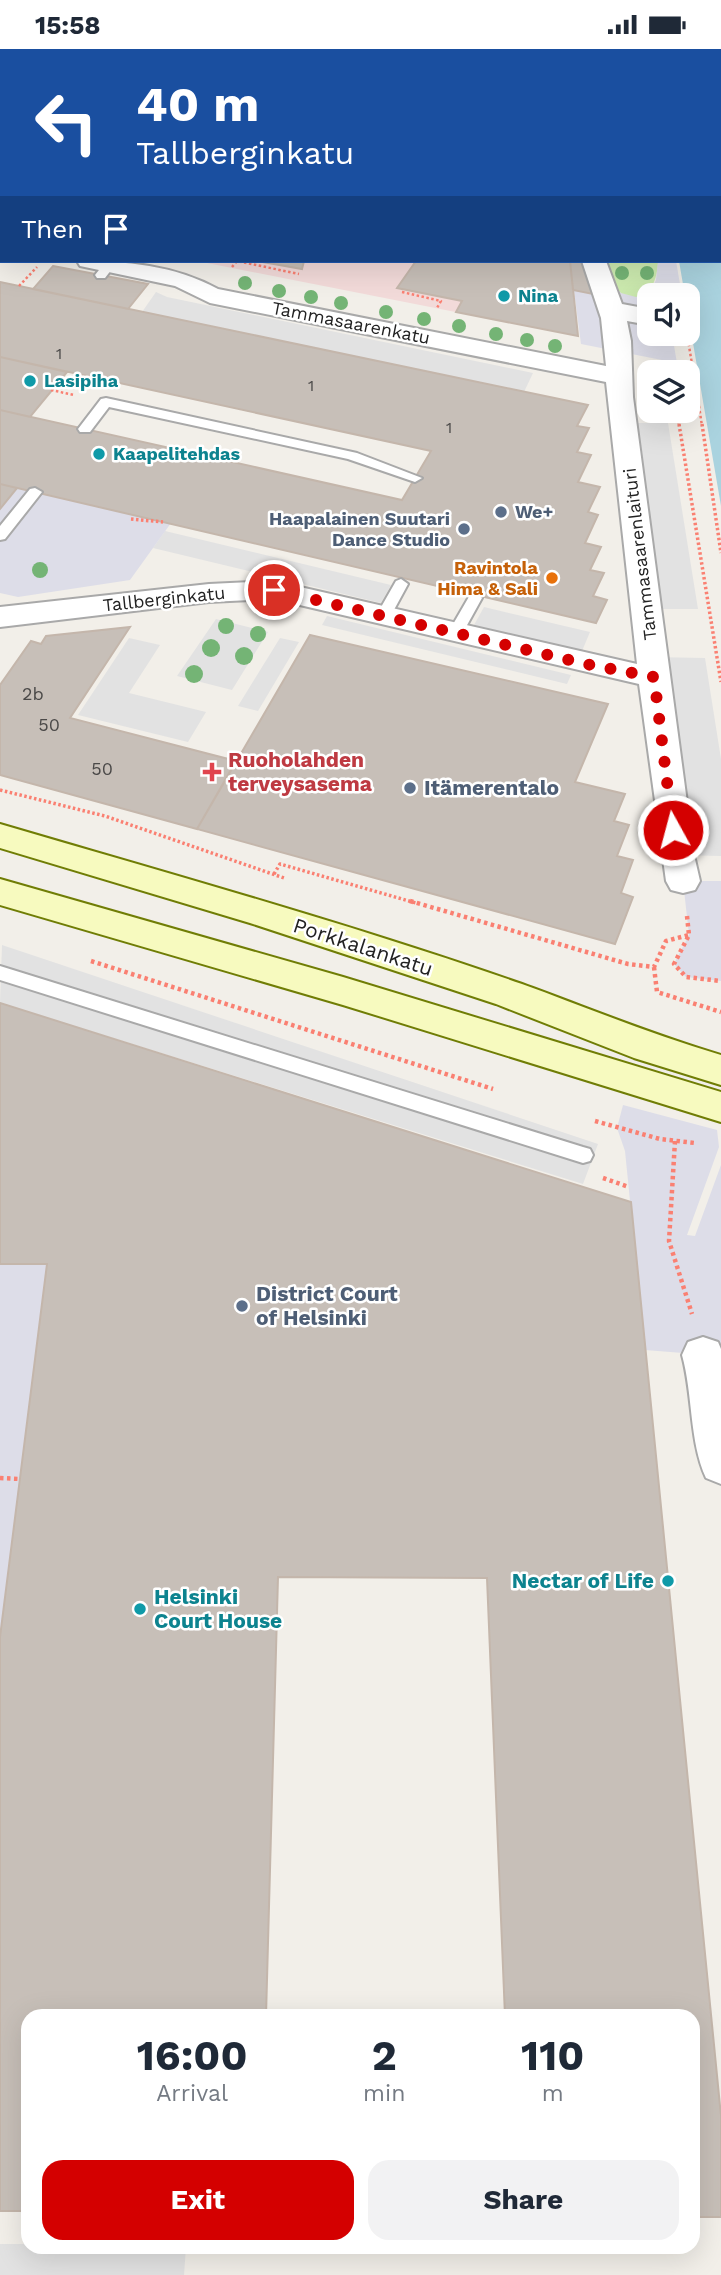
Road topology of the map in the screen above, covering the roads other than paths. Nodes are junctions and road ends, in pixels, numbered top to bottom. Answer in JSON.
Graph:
{"nodes":[{"id":1,"x":595,"y":263,"type":"edge"},
{"id":2,"x":103,"y":265,"type":"edge"},
{"id":3,"x":611,"y":310,"type":"junction"},
{"id":4,"x":637,"y":315,"type":"edge"},
{"id":5,"x":618,"y":364,"type":"junction"},
{"id":6,"x":85,"y":429,"type":"dead end"},
{"id":7,"x":415,"y":478,"type":"dead end"},
{"id":8,"x":34,"y":492,"type":"dead end"},
{"id":9,"x":0,"y":536,"type":"edge"},
{"id":10,"x":401,"y":584,"type":"dead end"},
{"id":11,"x":475,"y":598,"type":"dead end"},
{"id":12,"x":384,"y":616,"type":"junction"},
{"id":13,"x":0,"y":617,"type":"edge"},
{"id":14,"x":456,"y":633,"type":"junction"},
{"id":15,"x":654,"y":677,"type":"junction"},
{"id":16,"x":0,"y":836,"type":"edge"},
{"id":17,"x":683,"y":881,"type":"road end"},
{"id":18,"x":0,"y":892,"type":"edge"},
{"id":19,"x":0,"y":973,"type":"edge"},
{"id":20,"x":721,"y":1070,"type":"edge"},
{"id":21,"x":721,"y":1107,"type":"edge"},
{"id":22,"x":583,"y":1155,"type":"dead end"},
{"id":23,"x":698,"y":1338,"type":"road end"},
{"id":24,"x":721,"y":1464,"type":"edge"}],
"edges":[{"from":1,"to":3,"type":"street","name":"Tammasaarenlaituri"},
{"from":2,"to":5,"type":"street","name":"Tammasaarenkatu"},
{"from":3,"to":4,"type":"street"},
{"from":3,"to":5,"type":"street","name":"Tammasaarenlaituri"},
{"from":5,"to":15,"type":"street","name":"Tammasaarenlaituri"},
{"from":6,"to":7,"type":"lane"},
{"from":8,"to":9,"type":"lane"},
{"from":10,"to":12,"type":"lane"},
{"from":11,"to":14,"type":"lane"},
{"from":12,"to":13,"type":"street","name":"Tallberginkatu"},
{"from":12,"to":14,"type":"street","name":"Tallberginkatu"},
{"from":14,"to":15,"type":"street","name":"Tallberginkatu"},
{"from":15,"to":17,"type":"street","name":"Tammasaarenlaituri"},
{"from":16,"to":20,"type":"main road","name":"Porkkalankatu"},
{"from":18,"to":21,"type":"main road"},
{"from":19,"to":22,"type":"lane"},
{"from":23,"to":24,"type":"street"}]}
